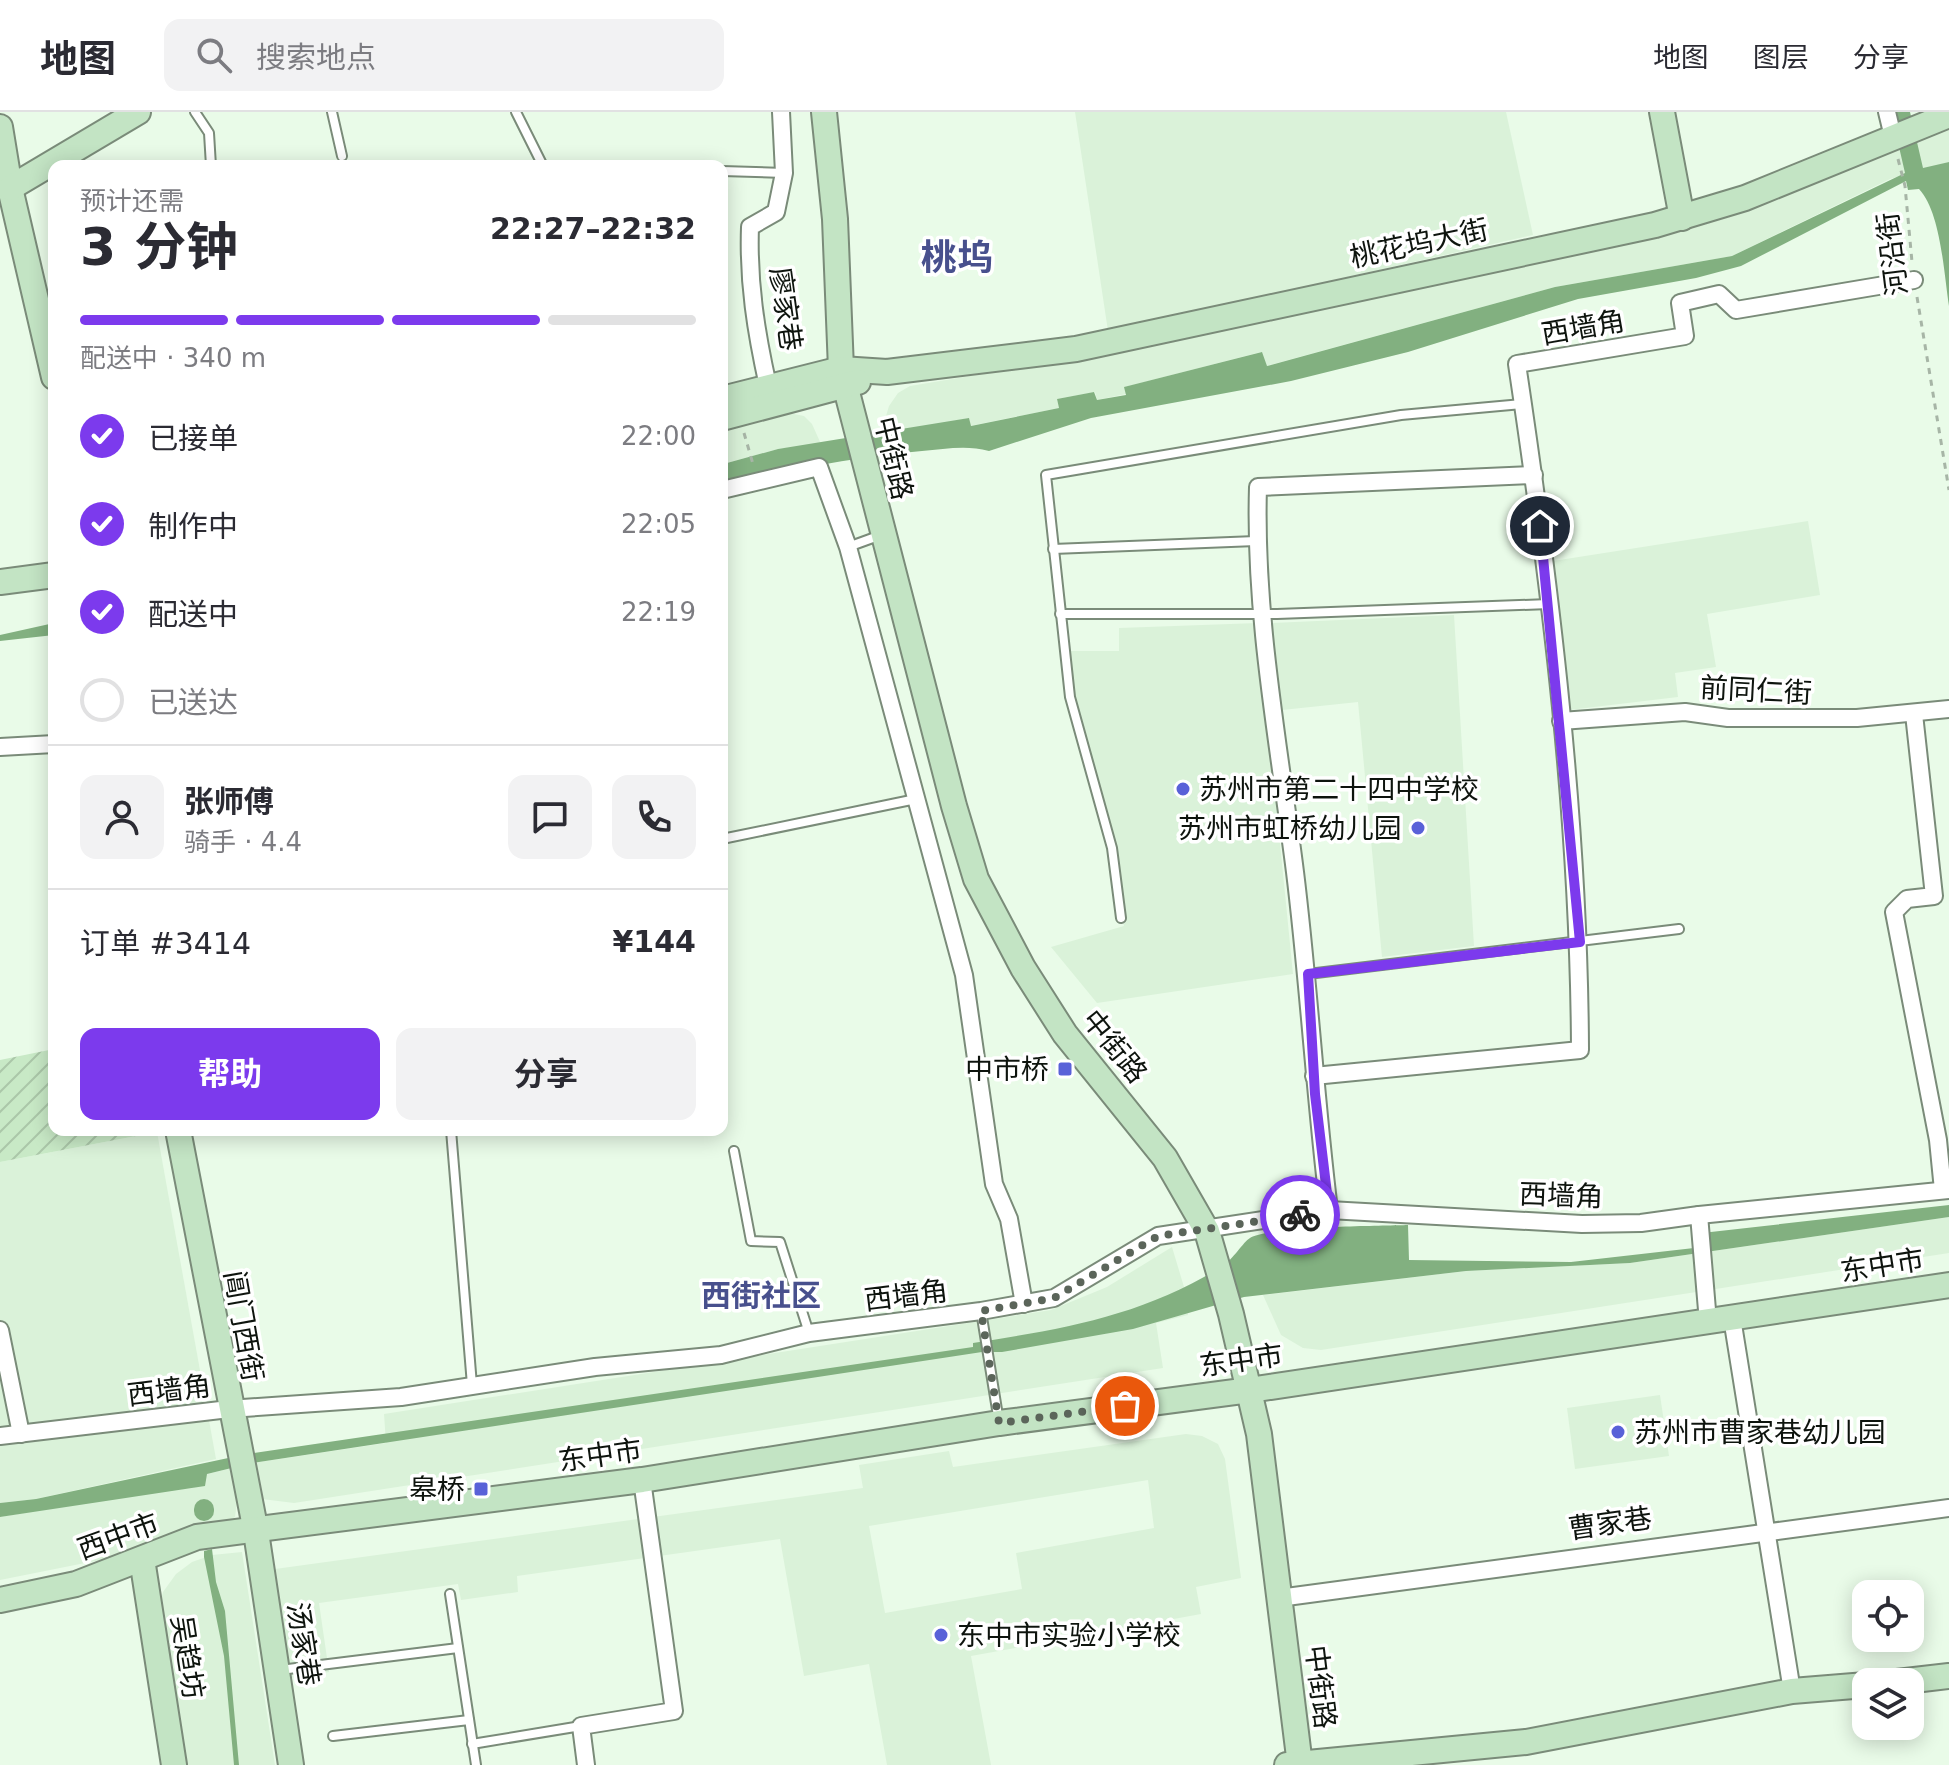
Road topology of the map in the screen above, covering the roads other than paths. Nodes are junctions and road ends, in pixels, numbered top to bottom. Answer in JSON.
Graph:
{"nodes":[{"id":1,"x":138,"y":112,"type":"edge"},
{"id":2,"x":195,"y":112,"type":"edge"},
{"id":3,"x":332,"y":112,"type":"edge"},
{"id":4,"x":516,"y":112,"type":"edge"},
{"id":5,"x":781,"y":112,"type":"edge"},
{"id":6,"x":824,"y":112,"type":"edge"},
{"id":7,"x":1662,"y":112,"type":"edge"},
{"id":8,"x":1887,"y":112,"type":"edge"},
{"id":9,"x":1949,"y":115,"type":"edge"},
{"id":10,"x":112,"y":119,"type":"edge"},
{"id":11,"x":1901,"y":139,"type":"junction"},
{"id":12,"x":1,"y":141,"type":"edge"},
{"id":13,"x":342,"y":156,"type":"dead end"},
{"id":14,"x":51,"y":160,"type":"edge"},
{"id":15,"x":211,"y":160,"type":"edge"},
{"id":16,"x":540,"y":160,"type":"edge"},
{"id":17,"x":48,"y":162,"type":"edge"},
{"id":18,"x":728,"y":171,"type":"edge"},
{"id":19,"x":784,"y":173,"type":"junction"},
{"id":20,"x":10,"y":188,"type":"junction"},
{"id":21,"x":1682,"y":218,"type":"junction"},
{"id":22,"x":1914,"y":280,"type":"road end"},
{"id":23,"x":48,"y":351,"type":"edge"},
{"id":24,"x":844,"y":378,"type":"junction"},
{"id":25,"x":768,"y":386,"type":"junction"},
{"id":26,"x":728,"y":397,"type":"edge"},
{"id":27,"x":1523,"y":404,"type":"junction"},
{"id":28,"x":728,"y":416,"type":"edge"},
{"id":29,"x":1534,"y":475,"type":"junction"},
{"id":30,"x":728,"y":489,"type":"edge"},
{"id":31,"x":882,"y":535,"type":"junction"},
{"id":32,"x":1256,"y":541,"type":"junction"},
{"id":33,"x":848,"y":547,"type":"junction"},
{"id":34,"x":1053,"y":549,"type":"junction"},
{"id":35,"x":48,"y":576,"type":"edge"},
{"id":36,"x":0,"y":582,"type":"edge"},
{"id":37,"x":1549,"y":604,"type":"junction"},
{"id":38,"x":1060,"y":614,"type":"junction"},
{"id":39,"x":1262,"y":614,"type":"junction"},
{"id":40,"x":1949,"y":709,"type":"edge"},
{"id":41,"x":1914,"y":714,"type":"junction"},
{"id":42,"x":1561,"y":721,"type":"junction"},
{"id":43,"x":48,"y":744,"type":"edge"},
{"id":44,"x":0,"y":747,"type":"edge"},
{"id":45,"x":916,"y":799,"type":"junction"},
{"id":46,"x":728,"y":838,"type":"edge"},
{"id":47,"x":1121,"y":918,"type":"dead end"},
{"id":48,"x":1679,"y":929,"type":"dead end"},
{"id":49,"x":1580,"y":942,"type":"junction"},
{"id":50,"x":1308,"y":974,"type":"junction"},
{"id":51,"x":1314,"y":1076,"type":"junction"},
{"id":52,"x":179,"y":1136,"type":"edge"},
{"id":53,"x":451,"y":1136,"type":"edge"},
{"id":54,"x":734,"y":1151,"type":"dead end"},
{"id":55,"x":1946,"y":1190,"type":"edge"},
{"id":56,"x":1329,"y":1210,"type":"junction"},
{"id":57,"x":1699,"y":1220,"type":"junction"},
{"id":58,"x":1210,"y":1241,"type":"junction"},
{"id":59,"x":1949,"y":1285,"type":"edge"},
{"id":60,"x":1024,"y":1304,"type":"junction"},
{"id":61,"x":981,"y":1311,"type":"junction"},
{"id":62,"x":1720,"y":1320,"type":"junction"},
{"id":63,"x":0,"y":1330,"type":"edge"},
{"id":64,"x":809,"y":1333,"type":"junction"},
{"id":65,"x":472,"y":1386,"type":"junction"},
{"id":66,"x":1250,"y":1390,"type":"junction"},
{"id":67,"x":229,"y":1409,"type":"junction"},
{"id":68,"x":999,"y":1423,"type":"junction"},
{"id":69,"x":21,"y":1434,"type":"junction"},
{"id":70,"x":0,"y":1436,"type":"edge"},
{"id":71,"x":642,"y":1480,"type":"junction"},
{"id":72,"x":1949,"y":1508,"type":"edge"},
{"id":73,"x":256,"y":1532,"type":"junction"},
{"id":74,"x":1766,"y":1532,"type":"junction"},
{"id":75,"x":142,"y":1559,"type":"junction"},
{"id":76,"x":450,"y":1594,"type":"dead end"},
{"id":77,"x":1279,"y":1598,"type":"junction"},
{"id":78,"x":0,"y":1600,"type":"edge"},
{"id":79,"x":458,"y":1648,"type":"junction"},
{"id":80,"x":279,"y":1670,"type":"junction"},
{"id":81,"x":1949,"y":1676,"type":"edge"},
{"id":82,"x":1924,"y":1679,"type":"edge"},
{"id":83,"x":1852,"y":1686,"type":"edge"},
{"id":84,"x":1792,"y":1691,"type":"junction"},
{"id":85,"x":469,"y":1720,"type":"junction"},
{"id":86,"x":581,"y":1726,"type":"junction"},
{"id":87,"x":333,"y":1736,"type":"dead end"},
{"id":88,"x":472,"y":1744,"type":"junction"},
{"id":89,"x":1296,"y":1764,"type":"edge"},
{"id":90,"x":174,"y":1765,"type":"edge"},
{"id":91,"x":291,"y":1765,"type":"edge"},
{"id":92,"x":476,"y":1765,"type":"edge"},
{"id":93,"x":586,"y":1765,"type":"edge"}],
"edges":[{"from":1,"to":10,"type":"main road"},
{"from":2,"to":15,"type":"lane"},
{"from":3,"to":13,"type":"lane"},
{"from":4,"to":16,"type":"lane"},
{"from":5,"to":19,"type":"street","name":"廖家巷"},
{"from":6,"to":24,"type":"main road","name":"廖家巷"},
{"from":7,"to":21,"type":"main road"},
{"from":8,"to":11,"type":"street"},
{"from":9,"to":11,"type":"main road","name":"桃花坞大街"},
{"from":10,"to":14,"type":"main road"},
{"from":11,"to":21,"type":"main road","name":"桃花坞大街"},
{"from":12,"to":20,"type":"main road"},
{"from":17,"to":20,"type":"main road"},
{"from":18,"to":19,"type":"lane"},
{"from":19,"to":25,"type":"street","name":"廖家巷"},
{"from":20,"to":23,"type":"main road"},
{"from":21,"to":24,"type":"main road","name":"桃花坞大街"},
{"from":22,"to":27,"type":"street","name":"西墙角"},
{"from":24,"to":25,"type":"main road","name":"桃花坞大街"},
{"from":24,"to":28,"type":"main road","name":"桃花坞大街"},
{"from":24,"to":31,"type":"main road","name":"中街路"},
{"from":25,"to":26,"type":"main road","name":"桃花坞大街"},
{"from":27,"to":29,"type":"street","name":"西墙角"},
{"from":27,"to":34,"type":"lane"},
{"from":29,"to":32,"type":"street"},
{"from":29,"to":37,"type":"street","name":"西墙角"},
{"from":30,"to":33,"type":"street"},
{"from":31,"to":33,"type":"lane"},
{"from":31,"to":58,"type":"main road","name":"中街路"},
{"from":32,"to":34,"type":"lane"},
{"from":32,"to":39,"type":"street"},
{"from":33,"to":45,"type":"street"},
{"from":34,"to":38,"type":"lane"},
{"from":35,"to":36,"type":"main road"},
{"from":37,"to":39,"type":"lane"},
{"from":37,"to":42,"type":"street","name":"西墙角"},
{"from":38,"to":39,"type":"lane"},
{"from":38,"to":47,"type":"lane"},
{"from":39,"to":50,"type":"street"},
{"from":40,"to":41,"type":"street","name":"前同仁街"},
{"from":41,"to":42,"type":"street","name":"前同仁街"},
{"from":41,"to":55,"type":"street"},
{"from":42,"to":49,"type":"street","name":"西墙角"},
{"from":43,"to":44,"type":"street"},
{"from":45,"to":46,"type":"lane"},
{"from":45,"to":60,"type":"street"},
{"from":48,"to":49,"type":"lane"},
{"from":49,"to":50,"type":"lane"},
{"from":49,"to":51,"type":"street","name":"西墙角"},
{"from":50,"to":51,"type":"street"},
{"from":51,"to":56,"type":"street"},
{"from":52,"to":67,"type":"main road","name":"阊门西街"},
{"from":53,"to":65,"type":"lane"},
{"from":54,"to":64,"type":"lane"},
{"from":55,"to":57,"type":"street","name":"西墙角"},
{"from":56,"to":57,"type":"street","name":"西墙角"},
{"from":56,"to":58,"type":"street","name":"西墙角"},
{"from":57,"to":62,"type":"street"},
{"from":58,"to":60,"type":"street","name":"西墙角"},
{"from":58,"to":66,"type":"main road","name":"中街路"},
{"from":59,"to":62,"type":"main road","name":"东中市"},
{"from":60,"to":61,"type":"street","name":"西墙角"},
{"from":61,"to":64,"type":"street","name":"西墙角"},
{"from":61,"to":68,"type":"lane"},
{"from":62,"to":66,"type":"main road","name":"东中市"},
{"from":62,"to":74,"type":"street"},
{"from":63,"to":69,"type":"street"},
{"from":64,"to":65,"type":"street","name":"西墙角"},
{"from":65,"to":67,"type":"street","name":"西墙角"},
{"from":66,"to":68,"type":"main road","name":"东中市"},
{"from":66,"to":77,"type":"main road","name":"中街路"},
{"from":67,"to":69,"type":"street","name":"西墙角"},
{"from":67,"to":73,"type":"main road","name":"阊门西街"},
{"from":68,"to":71,"type":"main road","name":"东中市"},
{"from":69,"to":70,"type":"street","name":"西墙角"},
{"from":71,"to":73,"type":"main road","name":"东中市"},
{"from":71,"to":86,"type":"street"},
{"from":72,"to":74,"type":"street","name":"曹家巷"},
{"from":73,"to":75,"type":"main road","name":"西中市"},
{"from":73,"to":80,"type":"main road","name":"汤家巷"},
{"from":74,"to":77,"type":"street","name":"曹家巷"},
{"from":74,"to":84,"type":"street"},
{"from":75,"to":78,"type":"main road","name":"西中市"},
{"from":75,"to":90,"type":"main road","name":"吴趋坊"},
{"from":76,"to":79,"type":"lane"},
{"from":77,"to":89,"type":"main road","name":"中街路"},
{"from":79,"to":80,"type":"lane"},
{"from":79,"to":85,"type":"lane"},
{"from":80,"to":91,"type":"main road","name":"汤家巷"},
{"from":81,"to":82,"type":"main road"},
{"from":83,"to":84,"type":"main road"},
{"from":84,"to":89,"type":"main road"},
{"from":85,"to":87,"type":"lane"},
{"from":85,"to":88,"type":"lane"},
{"from":86,"to":88,"type":"lane"},
{"from":86,"to":93,"type":"street"},
{"from":88,"to":92,"type":"lane"}]}
